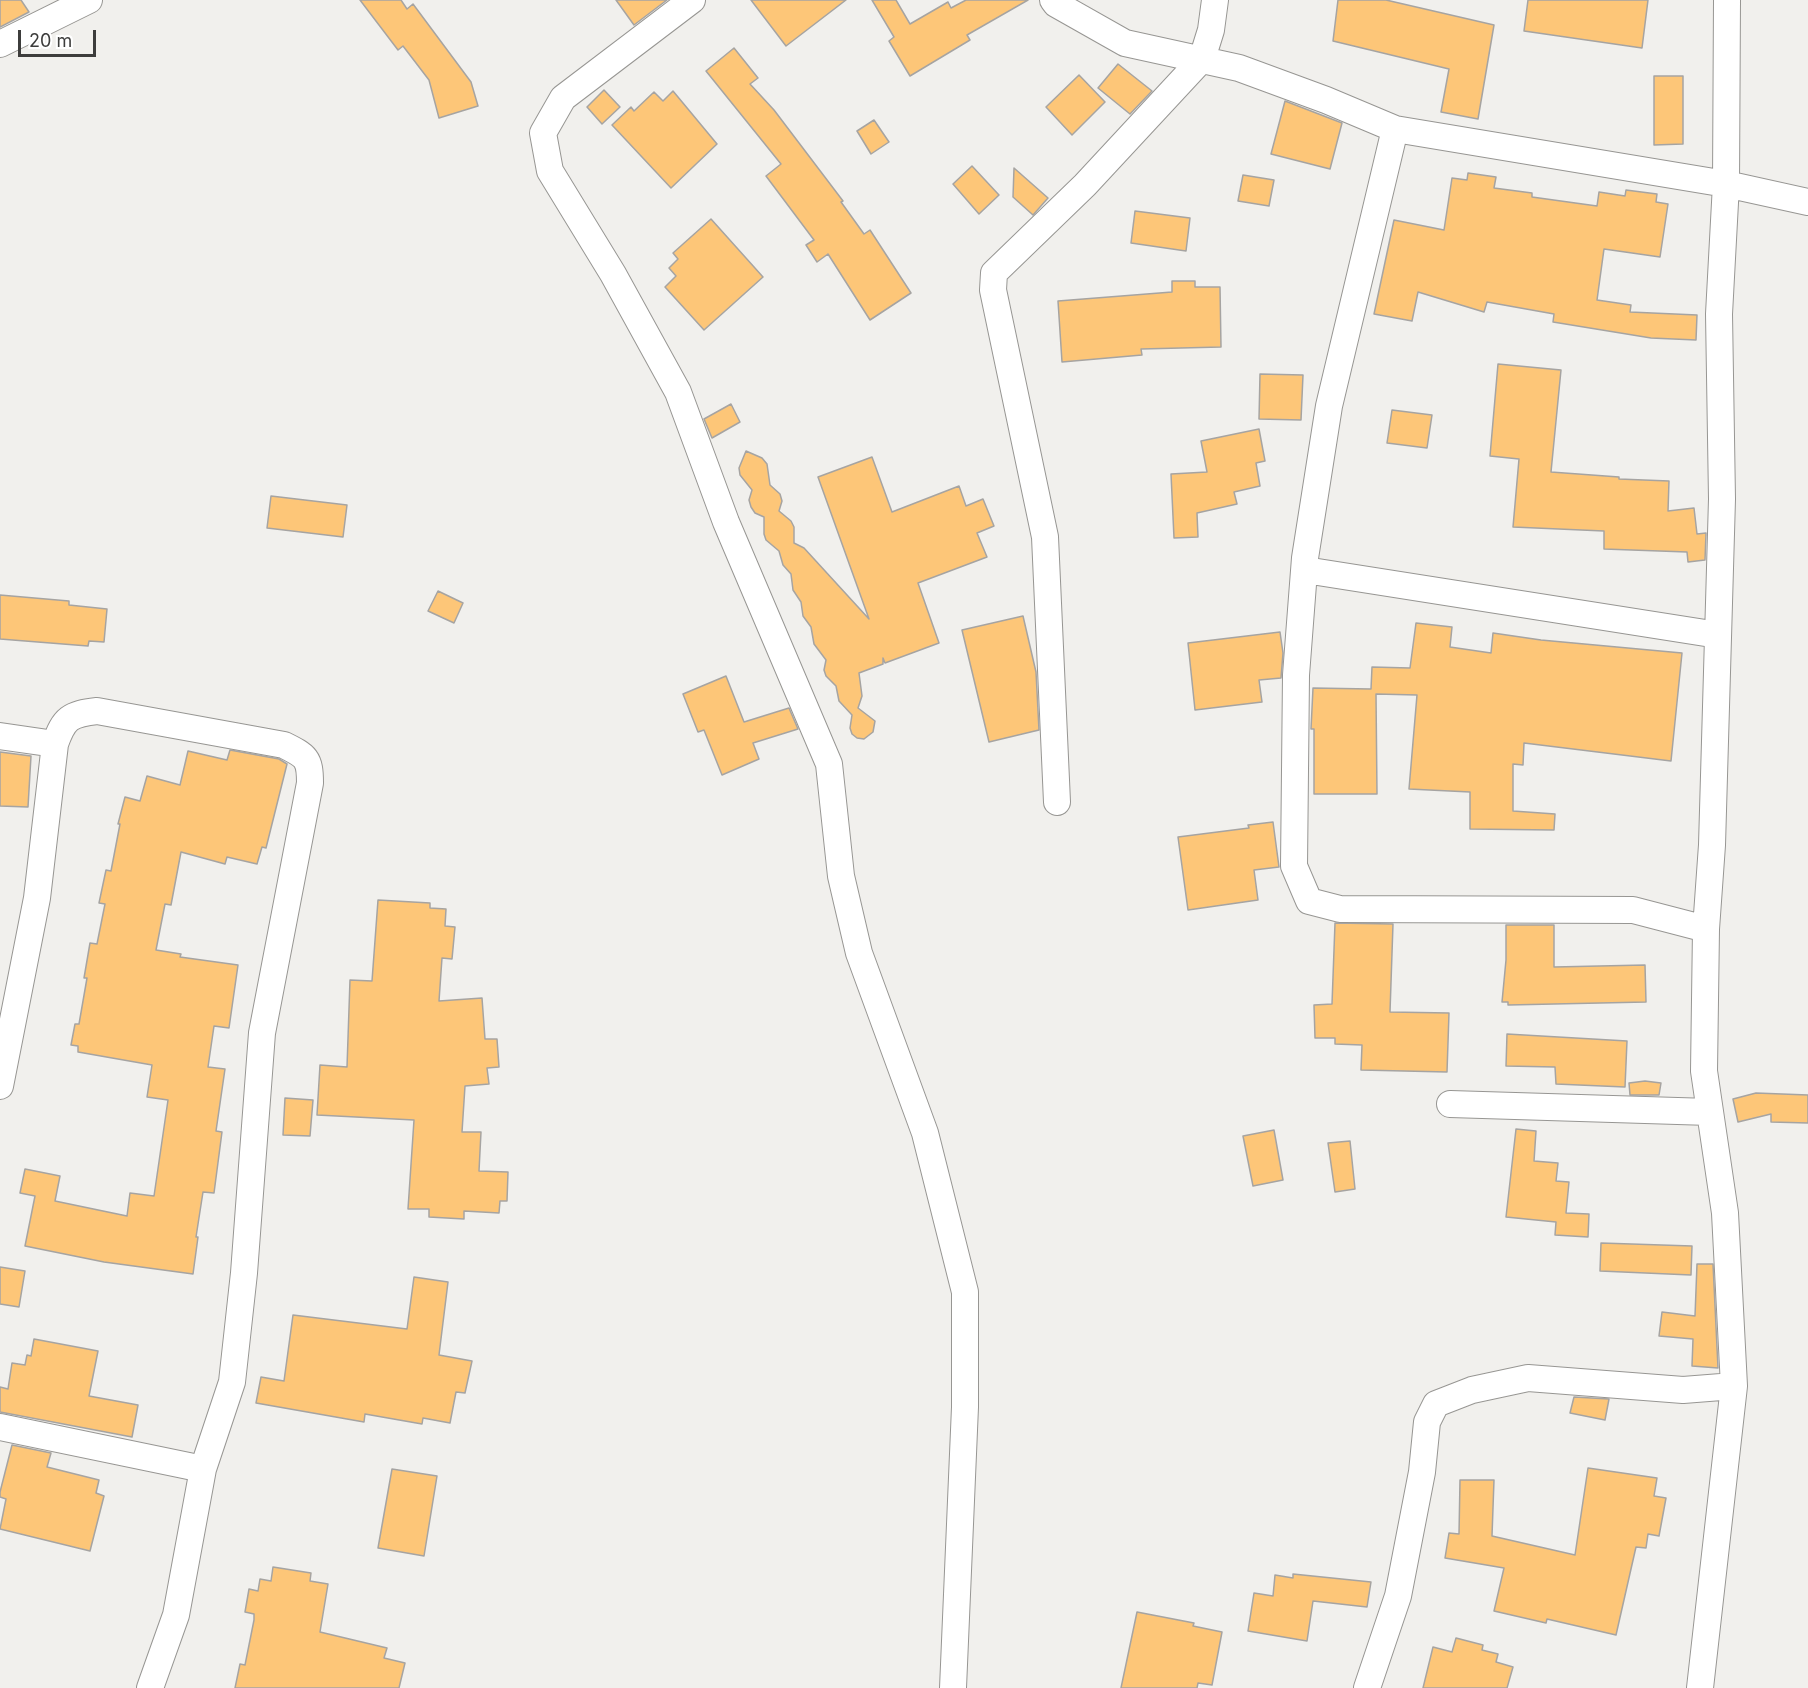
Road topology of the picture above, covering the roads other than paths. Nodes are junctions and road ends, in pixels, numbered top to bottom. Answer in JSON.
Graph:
{"nodes":[{"id":1,"x":89,"y":0,"type":"edge"},
{"id":2,"x":692,"y":0,"type":"edge"},
{"id":3,"x":1053,"y":0,"type":"edge"},
{"id":4,"x":1215,"y":0,"type":"edge"},
{"id":5,"x":1727,"y":0,"type":"edge"},
{"id":6,"x":0,"y":44,"type":"edge"},
{"id":7,"x":1202,"y":59,"type":"junction"},
{"id":8,"x":1395,"y":129,"type":"junction"},
{"id":9,"x":1726,"y":184,"type":"junction"},
{"id":10,"x":1808,"y":202,"type":"edge"},
{"id":11,"x":1305,"y":570,"type":"junction"},
{"id":12,"x":1718,"y":635,"type":"junction"},
{"id":13,"x":0,"y":736,"type":"edge"},
{"id":14,"x":55,"y":744,"type":"junction"},
{"id":15,"x":1057,"y":802,"type":"dead end"},
{"id":16,"x":1706,"y":929,"type":"junction"},
{"id":17,"x":0,"y":1086,"type":"edge"},
{"id":18,"x":1450,"y":1104,"type":"dead end"},
{"id":19,"x":1710,"y":1112,"type":"junction"},
{"id":20,"x":1734,"y":1386,"type":"junction"},
{"id":21,"x":0,"y":1427,"type":"edge"},
{"id":22,"x":203,"y":1469,"type":"junction"},
{"id":23,"x":150,"y":1688,"type":"edge"},
{"id":24,"x":953,"y":1688,"type":"edge"},
{"id":25,"x":1367,"y":1688,"type":"edge"},
{"id":26,"x":1700,"y":1688,"type":"edge"}],
"edges":[{"from":1,"to":6,"type":"street"},
{"from":2,"to":24,"type":"street"},
{"from":3,"to":7,"type":"street"},
{"from":4,"to":7,"type":"street"},
{"from":5,"to":9,"type":"street"},
{"from":7,"to":8,"type":"street"},
{"from":7,"to":15,"type":"street"},
{"from":8,"to":9,"type":"street"},
{"from":8,"to":11,"type":"street"},
{"from":9,"to":10,"type":"street"},
{"from":9,"to":12,"type":"street"},
{"from":11,"to":12,"type":"street"},
{"from":11,"to":16,"type":"street"},
{"from":12,"to":16,"type":"street"},
{"from":13,"to":14,"type":"street"},
{"from":14,"to":17,"type":"street"},
{"from":14,"to":22,"type":"street"},
{"from":16,"to":19,"type":"street"},
{"from":18,"to":19,"type":"street"},
{"from":19,"to":20,"type":"street"},
{"from":20,"to":25,"type":"street"},
{"from":20,"to":26,"type":"street"},
{"from":21,"to":22,"type":"street"},
{"from":22,"to":23,"type":"street"}]}
